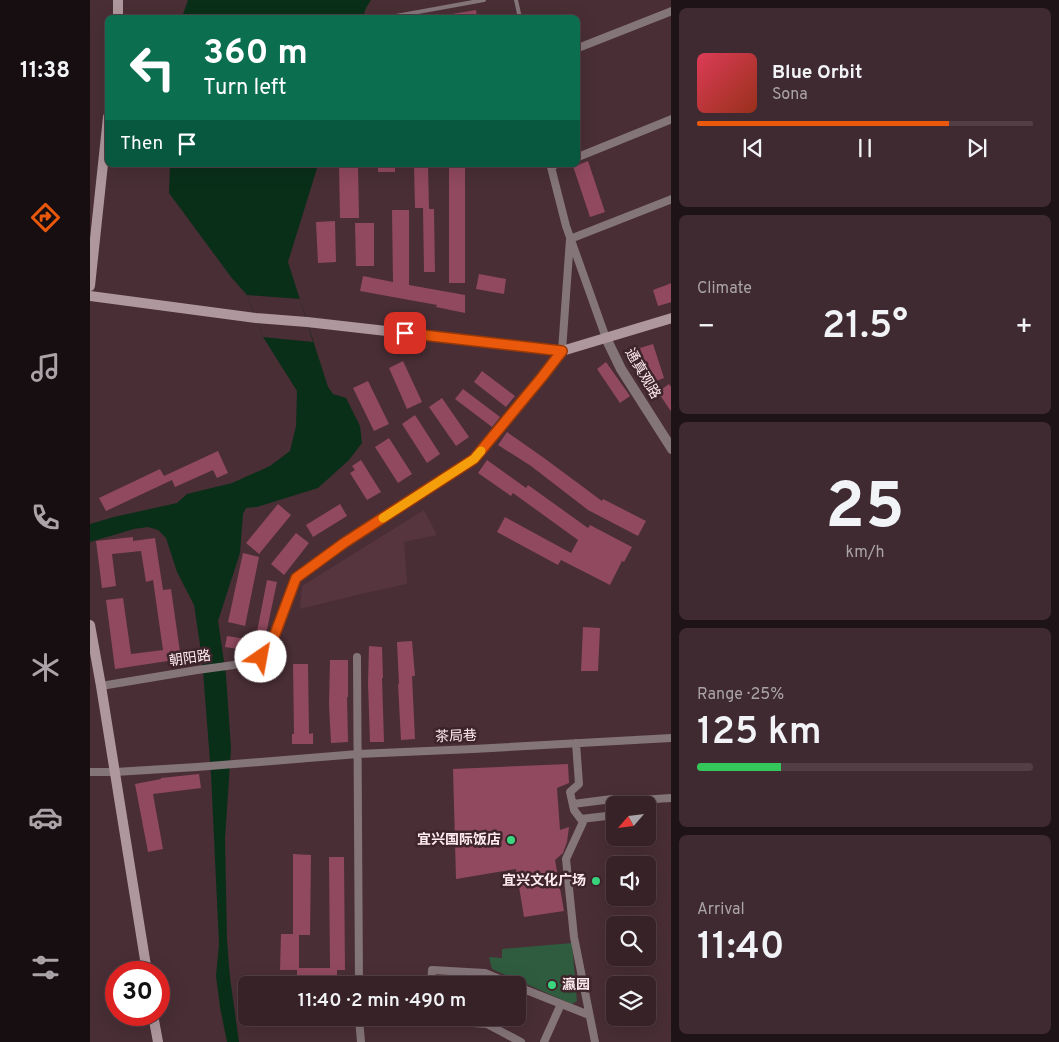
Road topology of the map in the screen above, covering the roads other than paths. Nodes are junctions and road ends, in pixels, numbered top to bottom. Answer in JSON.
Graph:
{"nodes":[{"id":1,"x":118,"y":0,"type":"edge"},
{"id":2,"x":484,"y":0,"type":"edge"},
{"id":3,"x":516,"y":0,"type":"edge"},
{"id":4,"x":671,"y":11,"type":"edge"},
{"id":5,"x":118,"y":15,"type":"edge"},
{"id":6,"x":402,"y":15,"type":"edge"},
{"id":7,"x":519,"y":15,"type":"edge"},
{"id":8,"x":580,"y":47,"type":"edge"},
{"id":9,"x":671,"y":119,"type":"edge"},
{"id":10,"x":105,"y":145,"type":"edge"},
{"id":11,"x":580,"y":155,"type":"edge"},
{"id":12,"x":552,"y":167,"type":"edge"},
{"id":13,"x":671,"y":199,"type":"edge"},
{"id":14,"x":570,"y":239,"type":"junction"},
{"id":15,"x":90,"y":286,"type":"edge"},
{"id":16,"x":90,"y":296,"type":"edge"},
{"id":17,"x":671,"y":318,"type":"edge"},
{"id":18,"x":606,"y":338,"type":"junction"},
{"id":19,"x":562,"y":351,"type":"junction"},
{"id":20,"x":671,"y":447,"type":"edge"},
{"id":21,"x":90,"y":625,"type":"edge"},
{"id":22,"x":357,"y":657,"type":"dead end"},
{"id":23,"x":101,"y":686,"type":"junction"},
{"id":24,"x":671,"y":738,"type":"edge"},
{"id":25,"x":576,"y":743,"type":"junction"},
{"id":26,"x":358,"y":754,"type":"junction"},
{"id":27,"x":90,"y":772,"type":"edge"},
{"id":28,"x":115,"y":772,"type":"junction"},
{"id":29,"x":671,"y":798,"type":"edge"},
{"id":30,"x":656,"y":800,"type":"edge"},
{"id":31,"x":606,"y":801,"type":"edge"},
{"id":32,"x":573,"y":804,"type":"junction"},
{"id":33,"x":606,"y":816,"type":"edge"},
{"id":34,"x":580,"y":819,"type":"junction"},
{"id":35,"x":145,"y":961,"type":"edge"},
{"id":36,"x":359,"y":976,"type":"edge"},
{"id":37,"x":432,"y":976,"type":"edge"},
{"id":38,"x":490,"y":976,"type":"edge"},
{"id":39,"x":526,"y":989,"type":"edge"},
{"id":40,"x":562,"y":1004,"type":"junction"},
{"id":41,"x":589,"y":1015,"type":"junction"},
{"id":42,"x":155,"y":1026,"type":"edge"},
{"id":43,"x":360,"y":1026,"type":"edge"},
{"id":44,"x":490,"y":1026,"type":"edge"},
{"id":45,"x":158,"y":1042,"type":"edge"},
{"id":46,"x":361,"y":1042,"type":"edge"},
{"id":47,"x":521,"y":1042,"type":"edge"},
{"id":48,"x":544,"y":1042,"type":"edge"},
{"id":49,"x":595,"y":1042,"type":"edge"}],
"edges":[{"from":1,"to":5,"type":"main road"},
{"from":2,"to":6,"type":"lane"},
{"from":3,"to":7,"type":"lane"},
{"from":4,"to":8,"type":"street"},
{"from":9,"to":11,"type":"street"},
{"from":10,"to":15,"type":"main road"},
{"from":12,"to":14,"type":"street"},
{"from":13,"to":14,"type":"street"},
{"from":14,"to":18,"type":"street"},
{"from":14,"to":19,"type":"street"},
{"from":16,"to":19,"type":"main road"},
{"from":17,"to":18,"type":"main road"},
{"from":18,"to":19,"type":"main road"},
{"from":18,"to":20,"type":"street","name":"通真观路"},
{"from":19,"to":23,"type":"street","name":"朝阳路"},
{"from":21,"to":23,"type":"main road"},
{"from":22,"to":26,"type":"street"},
{"from":23,"to":28,"type":"main road"},
{"from":24,"to":25,"type":"street","name":"茶局巷"},
{"from":25,"to":26,"type":"street","name":"茶局巷"},
{"from":25,"to":32,"type":"street"},
{"from":26,"to":28,"type":"street","name":"茶局巷"},
{"from":26,"to":36,"type":"street"},
{"from":27,"to":28,"type":"street"},
{"from":28,"to":35,"type":"main road"},
{"from":29,"to":30,"type":"street"},
{"from":31,"to":32,"type":"street"},
{"from":32,"to":34,"type":"street"},
{"from":33,"to":34,"type":"street"},
{"from":34,"to":41,"type":"street"},
{"from":37,"to":38,"type":"street"},
{"from":39,"to":40,"type":"street"},
{"from":40,"to":41,"type":"street"},
{"from":40,"to":48,"type":"street"},
{"from":41,"to":49,"type":"street"},
{"from":42,"to":45,"type":"main road"},
{"from":43,"to":46,"type":"street"},
{"from":44,"to":47,"type":"street"}]}
